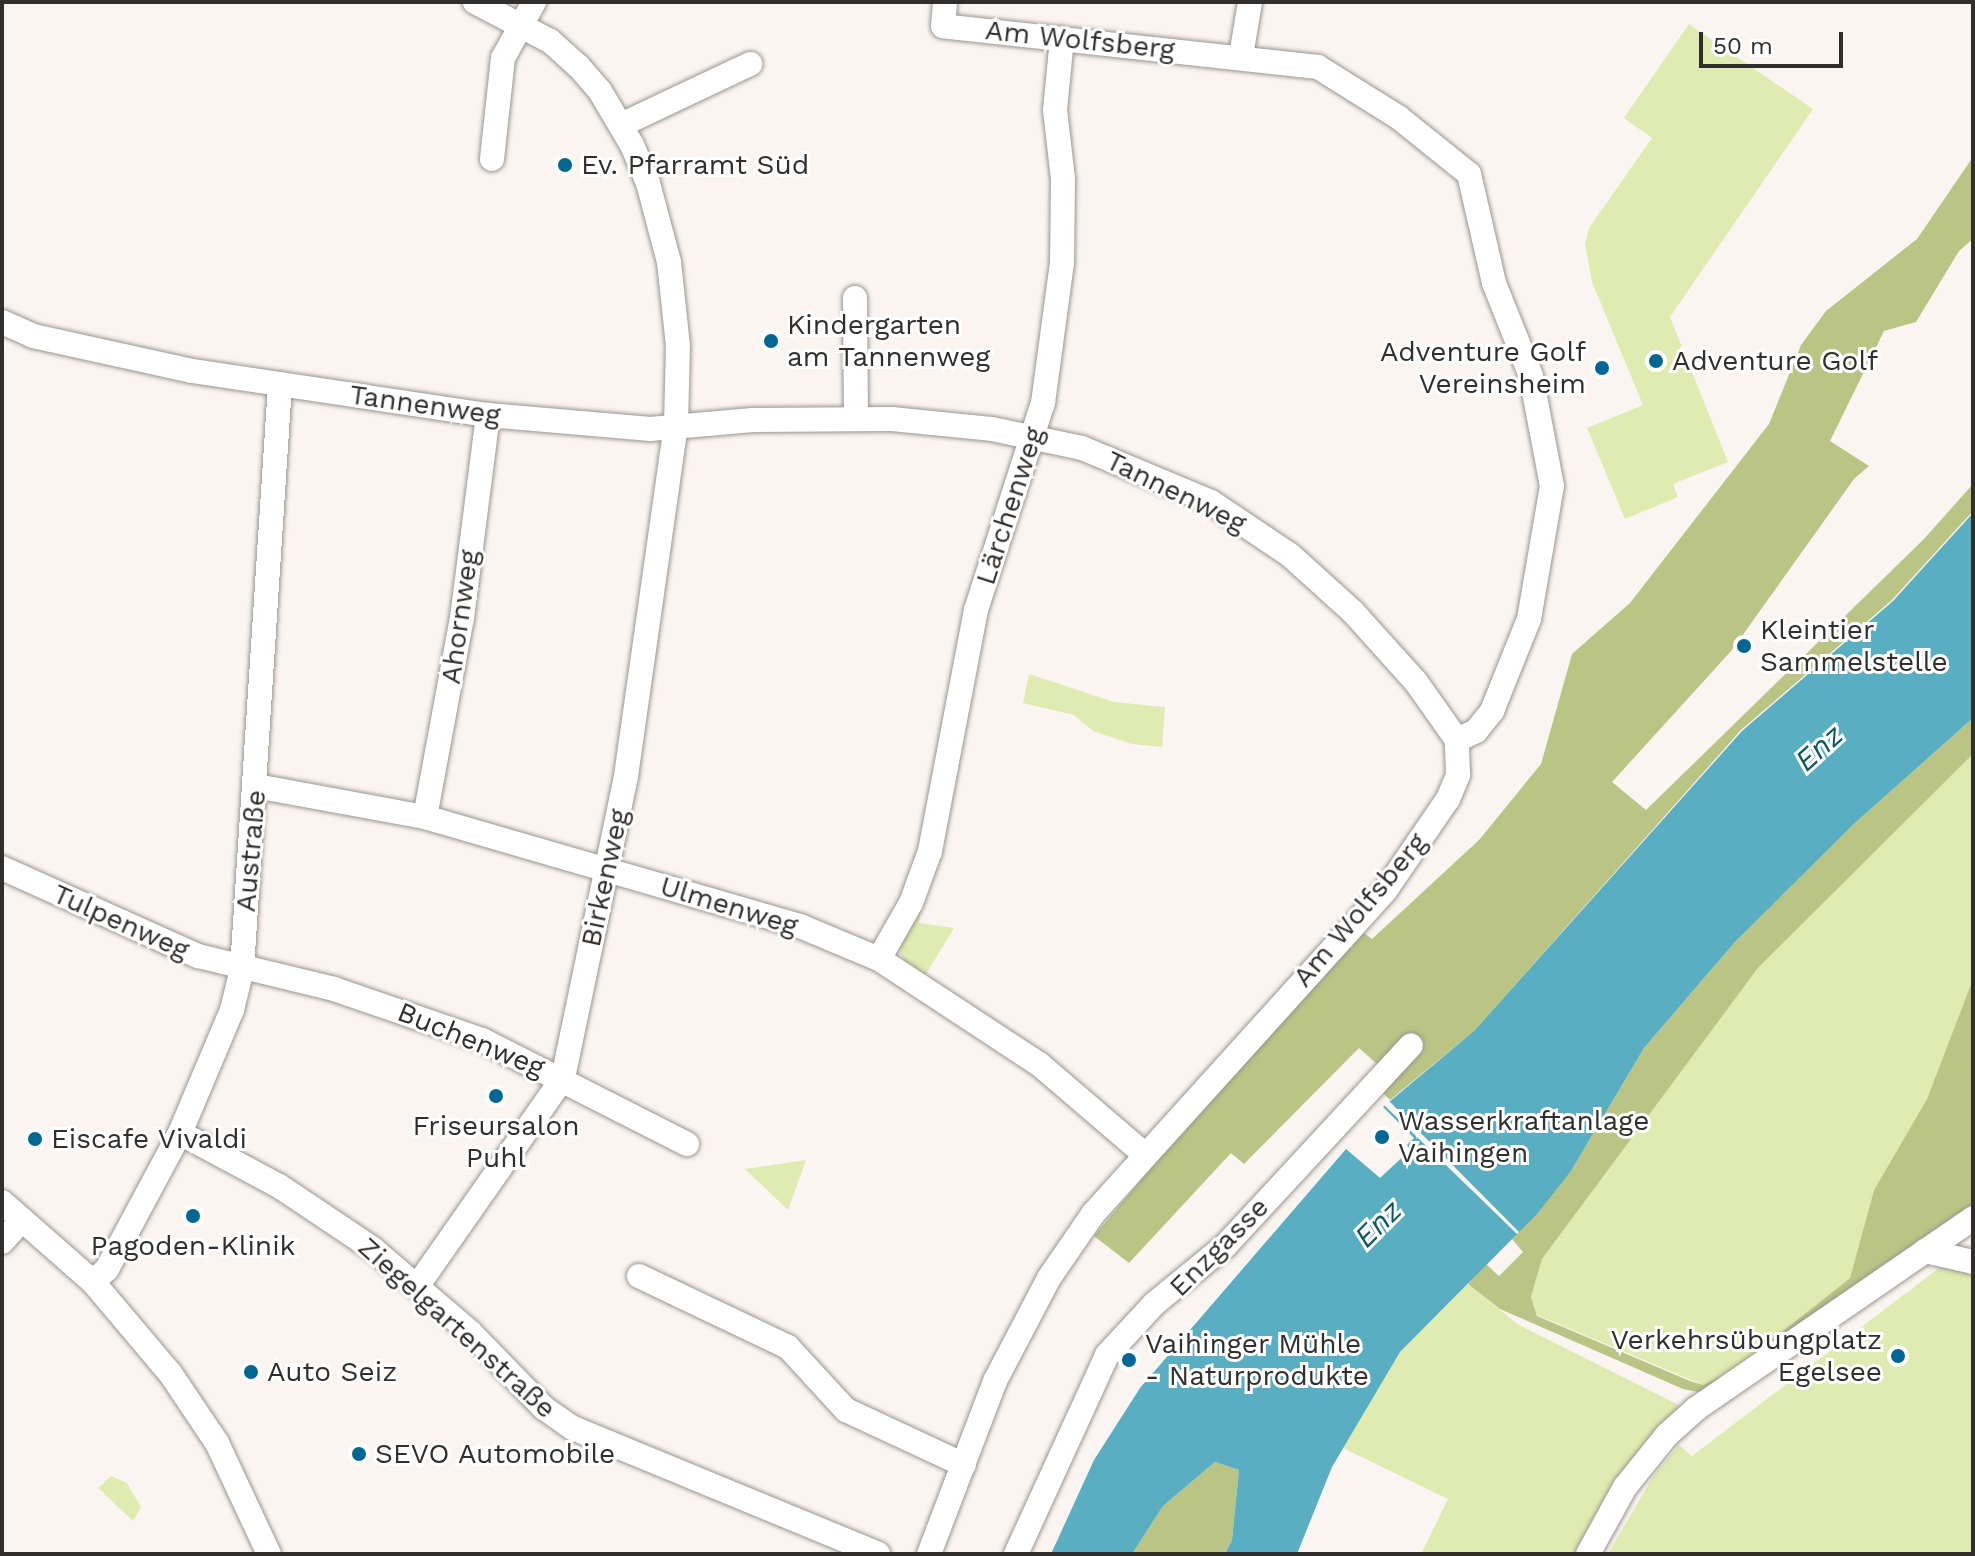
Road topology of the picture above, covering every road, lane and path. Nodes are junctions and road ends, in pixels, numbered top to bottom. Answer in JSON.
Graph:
{"nodes":[{"id":1,"x":475,"y":2,"type":"edge"},
{"id":2,"x":534,"y":2,"type":"edge"},
{"id":3,"x":945,"y":2,"type":"edge"},
{"id":4,"x":1250,"y":2,"type":"edge"},
{"id":5,"x":522,"y":24,"type":"junction"},
{"id":6,"x":1062,"y":38,"type":"junction"},
{"id":7,"x":1241,"y":56,"type":"junction"},
{"id":8,"x":750,"y":64,"type":"dead end"},
{"id":9,"x":621,"y":125,"type":"junction"},
{"id":10,"x":492,"y":159,"type":"dead end"},
{"id":11,"x":855,"y":298,"type":"dead end"},
{"id":12,"x":2,"y":322,"type":"edge"},
{"id":13,"x":280,"y":384,"type":"junction"},
{"id":14,"x":488,"y":415,"type":"junction"},
{"id":15,"x":856,"y":417,"type":"junction"},
{"id":16,"x":676,"y":426,"type":"junction"},
{"id":17,"x":1034,"y":436,"type":"junction"},
{"id":18,"x":1457,"y":740,"type":"junction"},
{"id":19,"x":256,"y":786,"type":"junction"},
{"id":20,"x":425,"y":817,"type":"junction"},
{"id":21,"x":2,"y":868,"type":"edge"},
{"id":22,"x":607,"y":869,"type":"junction"},
{"id":23,"x":879,"y":959,"type":"junction"},
{"id":24,"x":242,"y":969,"type":"junction"},
{"id":25,"x":1411,"y":1045,"type":"dead end"},
{"id":26,"x":563,"y":1078,"type":"junction"},
{"id":27,"x":180,"y":1133,"type":"junction"},
{"id":28,"x":687,"y":1144,"type":"dead end"},
{"id":29,"x":1143,"y":1153,"type":"junction"},
{"id":30,"x":2,"y":1202,"type":"edge"},
{"id":31,"x":1973,"y":1218,"type":"edge"},
{"id":32,"x":22,"y":1220,"type":"junction"},
{"id":33,"x":2,"y":1242,"type":"edge"},
{"id":34,"x":1925,"y":1251,"type":"junction"},
{"id":35,"x":1973,"y":1262,"type":"edge"},
{"id":36,"x":639,"y":1276,"type":"dead end"},
{"id":37,"x":93,"y":1282,"type":"junction"},
{"id":38,"x":418,"y":1285,"type":"junction"},
{"id":39,"x":964,"y":1465,"type":"junction"},
{"id":40,"x":269,"y":1554,"type":"edge"},
{"id":41,"x":878,"y":1554,"type":"edge"},
{"id":42,"x":929,"y":1554,"type":"edge"},
{"id":43,"x":1016,"y":1554,"type":"edge"},
{"id":44,"x":1588,"y":1554,"type":"edge"}],
"edges":[{"from":1,"to":5,"type":"street","name":"Birkenweg"},
{"from":2,"to":5,"type":"street"},
{"from":3,"to":6,"type":"street","name":"Am Wolfsberg"},
{"from":4,"to":7,"type":"street"},
{"from":5,"to":9,"type":"street","name":"Birkenweg"},
{"from":5,"to":10,"type":"street"},
{"from":6,"to":7,"type":"street","name":"Am Wolfsberg"},
{"from":6,"to":17,"type":"street","name":"Lärchenweg"},
{"from":7,"to":18,"type":"street","name":"Am Wolfsberg"},
{"from":8,"to":9,"type":"street"},
{"from":9,"to":16,"type":"street","name":"Birkenweg"},
{"from":11,"to":15,"type":"street"},
{"from":12,"to":13,"type":"street","name":"Tannenweg"},
{"from":13,"to":14,"type":"street","name":"Tannenweg"},
{"from":13,"to":19,"type":"street","name":"Austraße"},
{"from":14,"to":16,"type":"street","name":"Tannenweg"},
{"from":14,"to":20,"type":"street","name":"Ahornweg"},
{"from":15,"to":16,"type":"street","name":"Tannenweg"},
{"from":15,"to":17,"type":"street","name":"Tannenweg"},
{"from":16,"to":22,"type":"street","name":"Birkenweg"},
{"from":17,"to":18,"type":"street","name":"Tannenweg"},
{"from":17,"to":23,"type":"street","name":"Lärchenweg"},
{"from":18,"to":29,"type":"street","name":"Am Wolfsberg"},
{"from":19,"to":20,"type":"street","name":"Ulmenweg"},
{"from":19,"to":24,"type":"street","name":"Austraße"},
{"from":20,"to":22,"type":"street","name":"Ulmenweg"},
{"from":21,"to":24,"type":"street","name":"Tulpenweg"},
{"from":22,"to":23,"type":"street","name":"Ulmenweg"},
{"from":22,"to":26,"type":"street","name":"Birkenweg"},
{"from":23,"to":29,"type":"street","name":"Ulmenweg"},
{"from":24,"to":26,"type":"street","name":"Buchenweg"},
{"from":24,"to":27,"type":"street","name":"Austraße"},
{"from":25,"to":43,"type":"street","name":"Enzgasse"},
{"from":26,"to":28,"type":"street","name":"Buchenweg"},
{"from":26,"to":38,"type":"street","name":"Birkenweg"},
{"from":27,"to":37,"type":"street","name":"Austraße"},
{"from":27,"to":38,"type":"street","name":"Ziegelgartenstraße"},
{"from":29,"to":39,"type":"street","name":"Am Wolfsberg"},
{"from":30,"to":32,"type":"street"},
{"from":31,"to":34,"type":"street"},
{"from":32,"to":33,"type":"street"},
{"from":32,"to":37,"type":"street"},
{"from":34,"to":35,"type":"street"},
{"from":34,"to":44,"type":"street"},
{"from":36,"to":39,"type":"street"},
{"from":37,"to":40,"type":"street"},
{"from":38,"to":41,"type":"street","name":"Ziegelgartenstraße"},
{"from":39,"to":42,"type":"street","name":"Am Wolfsberg"}]}
